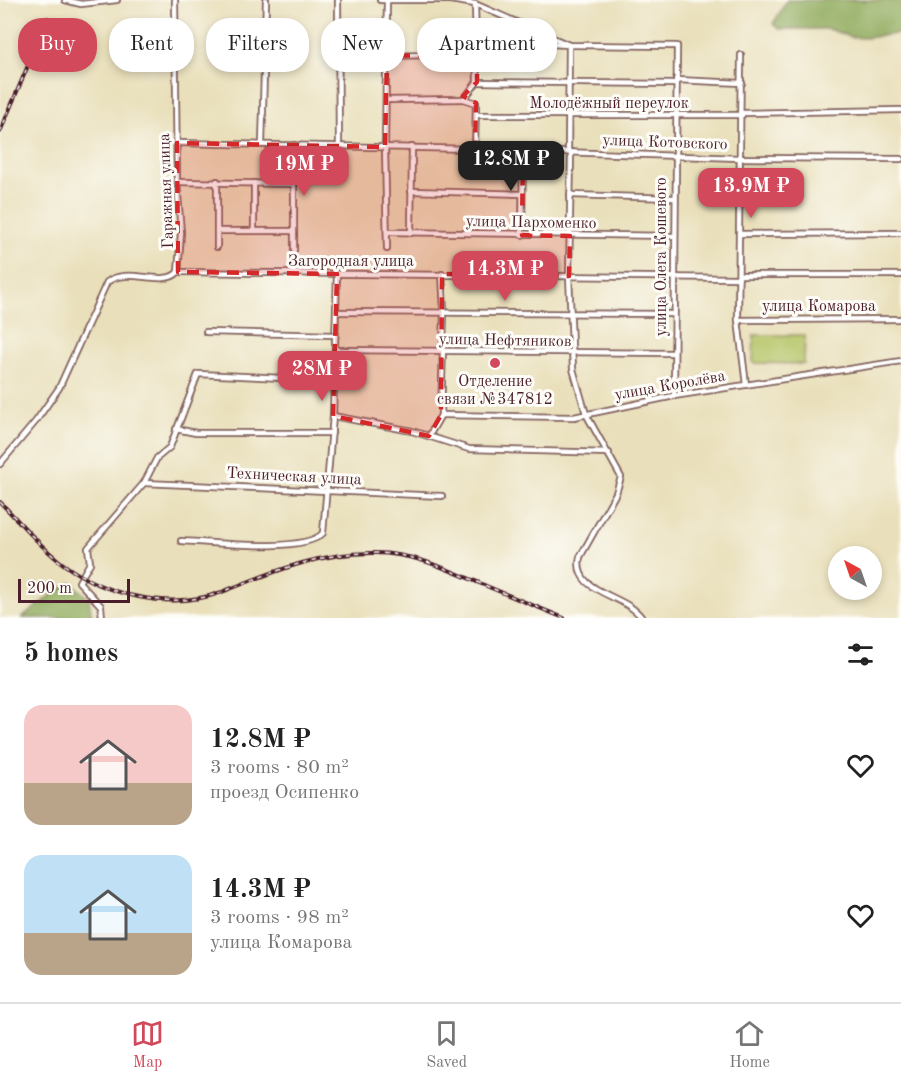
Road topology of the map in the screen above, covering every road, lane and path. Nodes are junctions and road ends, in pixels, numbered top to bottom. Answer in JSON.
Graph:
{"nodes":[{"id":1,"x":65,"y":0,"type":"edge"},
{"id":2,"x":117,"y":0,"type":"edge"},
{"id":3,"x":175,"y":0,"type":"edge"},
{"id":4,"x":266,"y":0,"type":"edge"},
{"id":5,"x":338,"y":0,"type":"edge"},
{"id":6,"x":380,"y":0,"type":"edge"},
{"id":7,"x":387,"y":0,"type":"edge"},
{"id":8,"x":475,"y":4,"type":"junction"},
{"id":9,"x":387,"y":18,"type":"edge"},
{"id":10,"x":476,"y":18,"type":"edge"},
{"id":11,"x":557,"y":44,"type":"edge"},
{"id":12,"x":569,"y":45,"type":"junction"},
{"id":13,"x":741,"y":55,"type":"dead end"},
{"id":14,"x":387,"y":72,"type":"edge"},
{"id":15,"x":477,"y":72,"type":"edge"},
{"id":16,"x":477,"y":81,"type":"junction"},
{"id":17,"x":676,"y":82,"type":"junction"},
{"id":18,"x":568,"y":83,"type":"junction"},
{"id":19,"x":742,"y":83,"type":"junction"},
{"id":20,"x":464,"y":99,"type":"junction"},
{"id":21,"x":386,"y":100,"type":"junction"},
{"id":22,"x":901,"y":110,"type":"edge"},
{"id":23,"x":742,"y":114,"type":"junction"},
{"id":24,"x":476,"y":115,"type":"junction"},
{"id":25,"x":568,"y":116,"type":"junction"},
{"id":26,"x":676,"y":116,"type":"junction"},
{"id":27,"x":177,"y":143,"type":"junction"},
{"id":28,"x":262,"y":144,"type":"junction"},
{"id":29,"x":294,"y":145,"type":"junction"},
{"id":30,"x":339,"y":146,"type":"junction"},
{"id":31,"x":385,"y":147,"type":"junction"},
{"id":32,"x":412,"y":147,"type":"junction"},
{"id":33,"x":476,"y":149,"type":"junction"},
{"id":34,"x":523,"y":150,"type":"junction"},
{"id":35,"x":570,"y":152,"type":"junction"},
{"id":36,"x":674,"y":156,"type":"junction"},
{"id":37,"x":740,"y":158,"type":"junction"},
{"id":38,"x":901,"y":159,"type":"edge"},
{"id":39,"x":217,"y":181,"type":"junction"},
{"id":40,"x":177,"y":182,"type":"junction"},
{"id":41,"x":254,"y":183,"type":"junction"},
{"id":42,"x":292,"y":184,"type":"junction"},
{"id":43,"x":411,"y":191,"type":"junction"},
{"id":44,"x":522,"y":194,"type":"junction"},
{"id":45,"x":570,"y":195,"type":"junction"},
{"id":46,"x":674,"y":198,"type":"junction"},
{"id":47,"x":254,"y":230,"type":"junction"},
{"id":48,"x":217,"y":231,"type":"junction"},
{"id":49,"x":293,"y":231,"type":"junction"},
{"id":50,"x":387,"y":232,"type":"junction"},
{"id":51,"x":411,"y":233,"type":"junction"},
{"id":52,"x":901,"y":233,"type":"edge"},
{"id":53,"x":739,"y":234,"type":"junction"},
{"id":54,"x":522,"y":235,"type":"junction"},
{"id":55,"x":570,"y":236,"type":"junction"},
{"id":56,"x":674,"y":236,"type":"junction"},
{"id":57,"x":217,"y":247,"type":"dead end"},
{"id":58,"x":294,"y":249,"type":"dead end"},
{"id":59,"x":387,"y":249,"type":"dead end"},
{"id":60,"x":178,"y":272,"type":"junction"},
{"id":61,"x":337,"y":274,"type":"junction"},
{"id":62,"x":442,"y":274,"type":"junction"},
{"id":63,"x":901,"y":274,"type":"edge"},
{"id":64,"x":569,"y":276,"type":"junction"},
{"id":65,"x":673,"y":277,"type":"junction"},
{"id":66,"x":739,"y":277,"type":"junction"},
{"id":67,"x":337,"y":312,"type":"junction"},
{"id":68,"x":444,"y":312,"type":"junction"},
{"id":69,"x":674,"y":314,"type":"junction"},
{"id":70,"x":570,"y":315,"type":"junction"},
{"id":71,"x":901,"y":319,"type":"edge"},
{"id":72,"x":738,"y":320,"type":"junction"},
{"id":73,"x":206,"y":332,"type":"dead end"},
{"id":74,"x":336,"y":335,"type":"junction"},
{"id":75,"x":336,"y":350,"type":"junction"},
{"id":76,"x":443,"y":351,"type":"junction"},
{"id":77,"x":674,"y":353,"type":"junction"},
{"id":78,"x":571,"y":354,"type":"junction"},
{"id":79,"x":901,"y":361,"type":"edge"},
{"id":80,"x":333,"y":381,"type":"junction"},
{"id":81,"x":746,"y":385,"type":"junction"},
{"id":82,"x":674,"y":396,"type":"junction"},
{"id":83,"x":586,"y":414,"type":"junction"},
{"id":84,"x":441,"y":415,"type":"junction"},
{"id":85,"x":333,"y":416,"type":"junction"},
{"id":86,"x":176,"y":429,"type":"junction"},
{"id":87,"x":332,"y":433,"type":"junction"},
{"id":88,"x":429,"y":436,"type":"junction"},
{"id":89,"x":609,"y":453,"type":"junction"},
{"id":90,"x":0,"y":464,"type":"edge"},
{"id":91,"x":144,"y":483,"type":"junction"},
{"id":92,"x":326,"y":490,"type":"junction"},
{"id":93,"x":442,"y":496,"type":"dead end"},
{"id":94,"x":181,"y":541,"type":"dead end"},
{"id":95,"x":102,"y":618,"type":"edge"},
{"id":96,"x":642,"y":618,"type":"edge"}],
"edges":[{"from":1,"to":2,"type":"street"},
{"from":3,"to":27,"type":"street","name":"Гаражная улица"},
{"from":4,"to":28,"type":"street"},
{"from":5,"to":30,"type":"street"},
{"from":6,"to":7,"type":"street"},
{"from":7,"to":8,"type":"street"},
{"from":7,"to":9,"type":"street"},
{"from":8,"to":10,"type":"street"},
{"from":8,"to":12,"type":"street"},
{"from":11,"to":12,"type":"street"},
{"from":12,"to":17,"type":"street","name":"улица Олега Кошевого"},
{"from":12,"to":18,"type":"street"},
{"from":13,"to":19,"type":"street"},
{"from":14,"to":21,"type":"street"},
{"from":15,"to":16,"type":"street"},
{"from":16,"to":18,"type":"street"},
{"from":16,"to":20,"type":"street"},
{"from":17,"to":18,"type":"street"},
{"from":17,"to":19,"type":"street"},
{"from":17,"to":26,"type":"street","name":"улица Олега Кошевого"},
{"from":18,"to":25,"type":"street"},
{"from":19,"to":23,"type":"street"},
{"from":20,"to":21,"type":"street"},
{"from":20,"to":24,"type":"street"},
{"from":21,"to":31,"type":"street"},
{"from":22,"to":23,"type":"street","name":"Молодёжный переулок"},
{"from":23,"to":26,"type":"street","name":"Молодёжный переулок"},
{"from":23,"to":37,"type":"street"},
{"from":24,"to":25,"type":"street","name":"Молодёжный переулок"},
{"from":24,"to":33,"type":"street"},
{"from":25,"to":26,"type":"street","name":"Молодёжный переулок"},
{"from":25,"to":35,"type":"street"},
{"from":26,"to":36,"type":"street","name":"улица Олега Кошевого"},
{"from":27,"to":28,"type":"street","name":"улица Котовского"},
{"from":27,"to":40,"type":"street","name":"Гаражная улица"},
{"from":28,"to":29,"type":"street","name":"улица Котовского"},
{"from":29,"to":30,"type":"street","name":"улица Котовского"},
{"from":29,"to":42,"type":"street"},
{"from":30,"to":31,"type":"street","name":"улица Котовского"},
{"from":31,"to":32,"type":"street","name":"улица Котовского"},
{"from":31,"to":50,"type":"street"},
{"from":32,"to":33,"type":"street","name":"улица Котовского"},
{"from":32,"to":43,"type":"street"},
{"from":33,"to":34,"type":"street","name":"улица Котовского"},
{"from":34,"to":35,"type":"street","name":"улица Котовского"},
{"from":34,"to":44,"type":"street"},
{"from":35,"to":36,"type":"street","name":"улица Котовского"},
{"from":35,"to":45,"type":"street"},
{"from":36,"to":37,"type":"street","name":"улица Котовского"},
{"from":36,"to":46,"type":"street","name":"улица Олега Кошевого"},
{"from":37,"to":38,"type":"street","name":"улица Котовского"},
{"from":37,"to":53,"type":"street"},
{"from":39,"to":40,"type":"street"},
{"from":39,"to":41,"type":"street"},
{"from":39,"to":48,"type":"street"},
{"from":40,"to":60,"type":"street","name":"Гаражная улица"},
{"from":41,"to":42,"type":"street"},
{"from":41,"to":47,"type":"street"},
{"from":42,"to":49,"type":"street"},
{"from":43,"to":44,"type":"street"},
{"from":43,"to":51,"type":"street"},
{"from":44,"to":54,"type":"street"},
{"from":45,"to":46,"type":"street"},
{"from":45,"to":55,"type":"street"},
{"from":46,"to":56,"type":"street","name":"улица Олега Кошевого"},
{"from":47,"to":48,"type":"street"},
{"from":47,"to":49,"type":"street"},
{"from":48,"to":57,"type":"street"},
{"from":49,"to":58,"type":"street"},
{"from":50,"to":51,"type":"street","name":"улица Пархоменко"},
{"from":50,"to":59,"type":"street"},
{"from":51,"to":54,"type":"street","name":"улица Пархоменко"},
{"from":52,"to":53,"type":"street"},
{"from":53,"to":66,"type":"street"},
{"from":54,"to":55,"type":"street","name":"улица Пархоменко"},
{"from":55,"to":56,"type":"street","name":"улица Пархоменко"},
{"from":55,"to":64,"type":"street"},
{"from":56,"to":65,"type":"street","name":"улица Олега Кошевого"},
{"from":60,"to":61,"type":"street","name":"Загородная улица"},
{"from":60,"to":90,"type":"street","name":"Гаражная улица"},
{"from":61,"to":62,"type":"street","name":"Загородная улица"},
{"from":61,"to":67,"type":"street"},
{"from":62,"to":64,"type":"street","name":"Загородная улица"},
{"from":62,"to":68,"type":"street"},
{"from":63,"to":66,"type":"street","name":"Загородная улица"},
{"from":64,"to":65,"type":"street","name":"Загородная улица"},
{"from":64,"to":70,"type":"street"},
{"from":65,"to":66,"type":"street","name":"Загородная улица"},
{"from":65,"to":69,"type":"street","name":"улица Олега Кошевого"},
{"from":66,"to":72,"type":"street"},
{"from":67,"to":68,"type":"street"},
{"from":67,"to":74,"type":"street"},
{"from":68,"to":70,"type":"street"},
{"from":68,"to":76,"type":"street"},
{"from":69,"to":70,"type":"street"},
{"from":69,"to":77,"type":"street","name":"улица Олега Кошевого"},
{"from":70,"to":78,"type":"street"},
{"from":71,"to":72,"type":"street","name":"улица Комарова"},
{"from":72,"to":81,"type":"street"},
{"from":73,"to":74,"type":"street"},
{"from":74,"to":75,"type":"street"},
{"from":75,"to":76,"type":"street","name":"улица Нефтяников"},
{"from":75,"to":80,"type":"street"},
{"from":76,"to":78,"type":"street","name":"улица Нефтяников"},
{"from":76,"to":84,"type":"street"},
{"from":77,"to":78,"type":"street","name":"улица Нефтяников"},
{"from":77,"to":82,"type":"street","name":"улица Олега Кошевого"},
{"from":78,"to":83,"type":"street"},
{"from":79,"to":81,"type":"street","name":"улица Королёва"},
{"from":80,"to":85,"type":"street"},
{"from":80,"to":86,"type":"street"},
{"from":81,"to":82,"type":"street","name":"улица Королёва"},
{"from":82,"to":83,"type":"street","name":"улица Королёва"},
{"from":83,"to":84,"type":"street","name":"улица Королёва"},
{"from":83,"to":89,"type":"street"},
{"from":84,"to":88,"type":"street"},
{"from":85,"to":87,"type":"street"},
{"from":85,"to":88,"type":"street"},
{"from":86,"to":87,"type":"street"},
{"from":86,"to":91,"type":"street"},
{"from":87,"to":92,"type":"street"},
{"from":88,"to":89,"type":"street"},
{"from":89,"to":96,"type":"street"},
{"from":91,"to":92,"type":"street","name":"Техническая улица"},
{"from":91,"to":95,"type":"street"},
{"from":92,"to":93,"type":"street","name":"Техническая улица"},
{"from":92,"to":94,"type":"street"}]}
